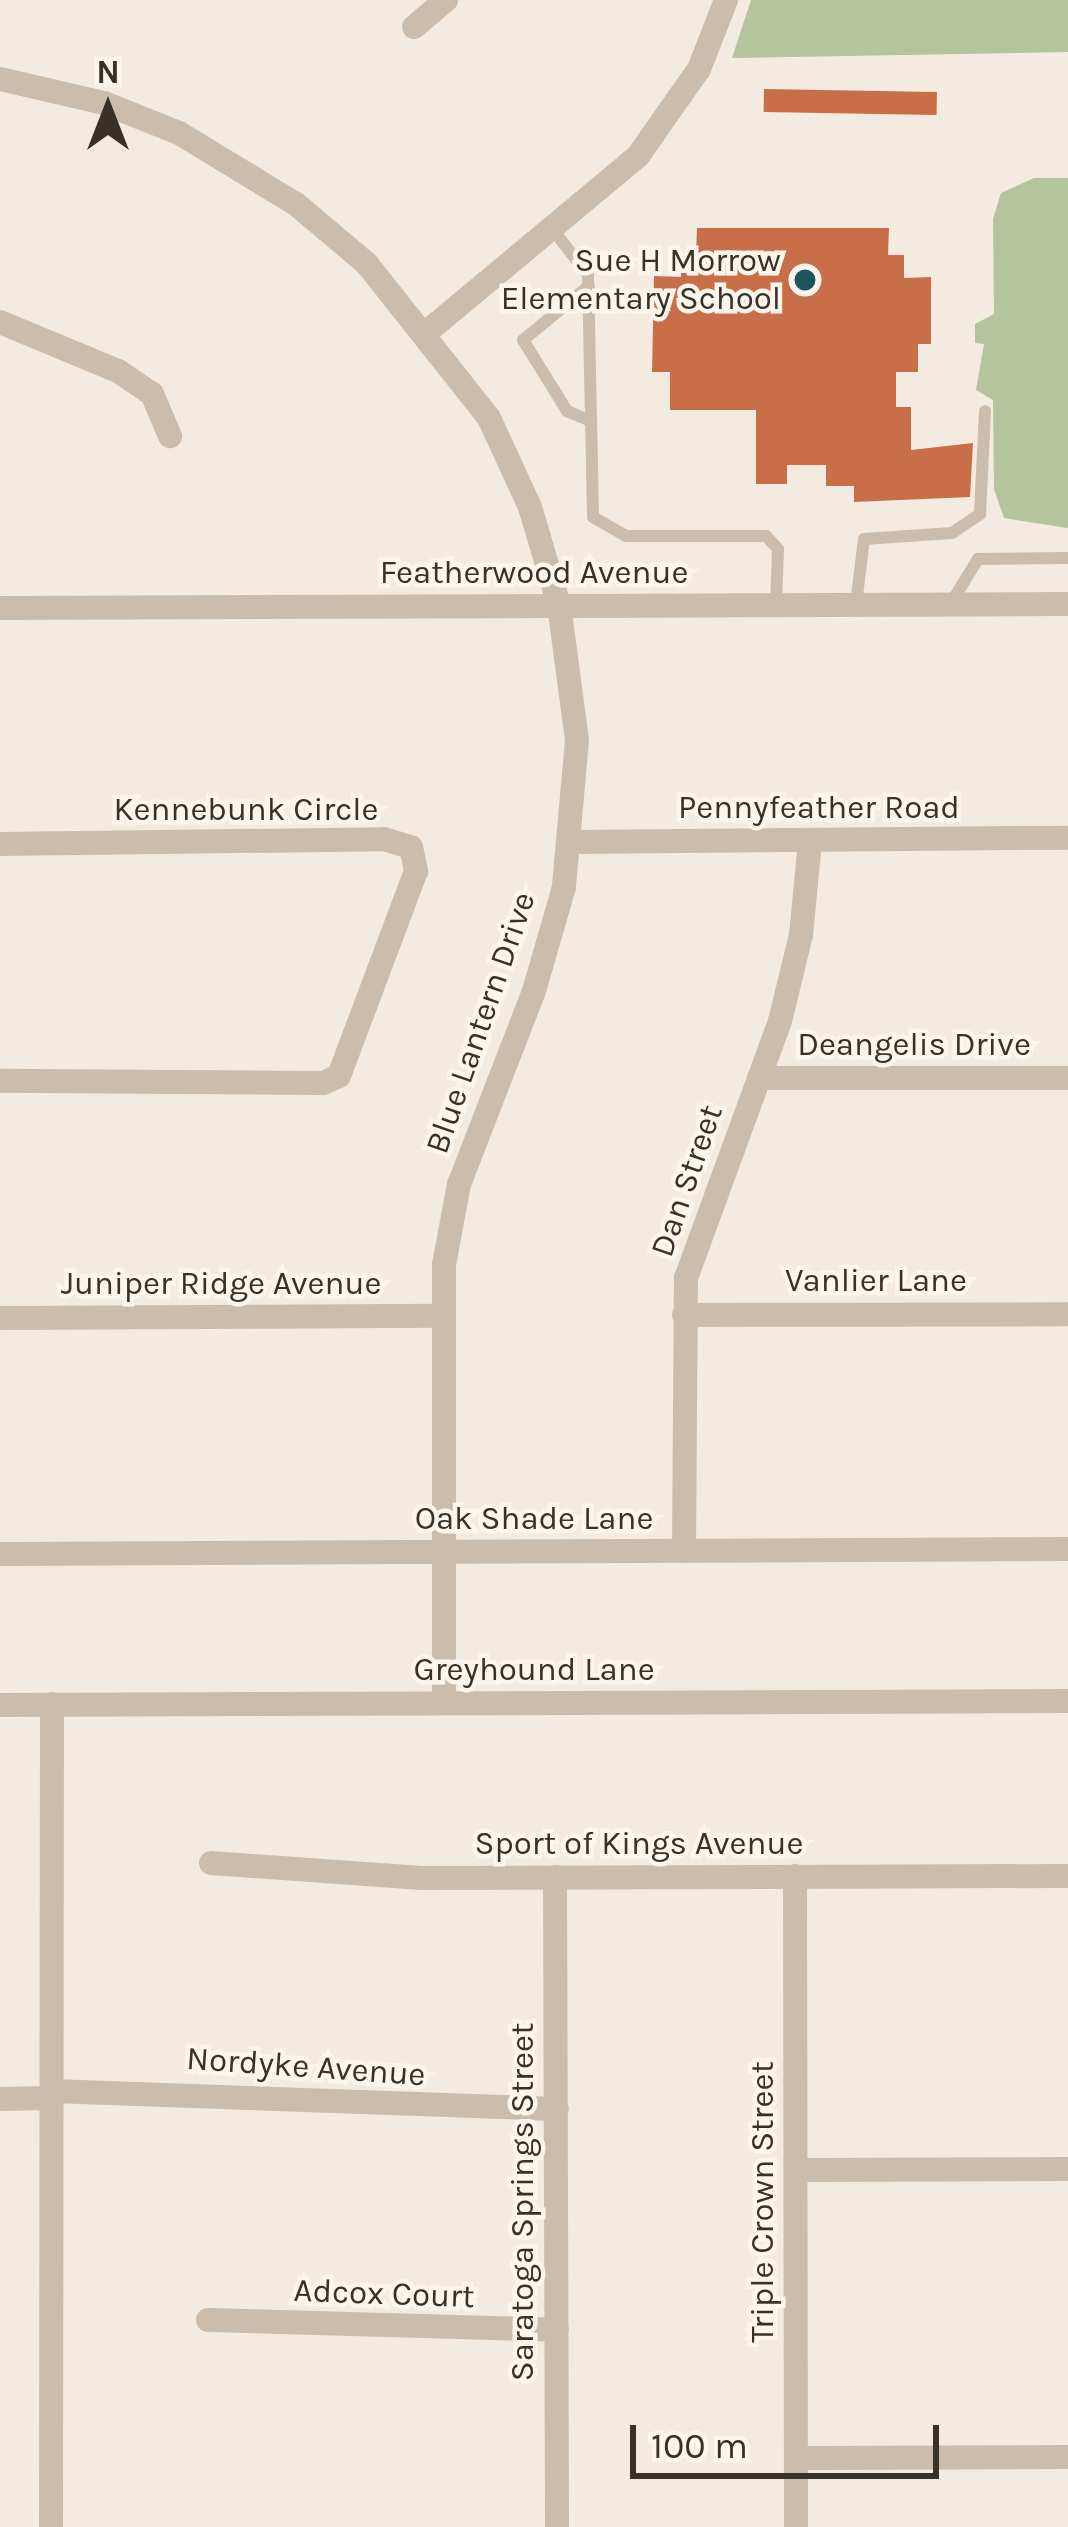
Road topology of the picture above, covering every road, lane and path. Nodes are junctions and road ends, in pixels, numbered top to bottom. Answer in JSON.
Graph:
{"nodes":[{"id":1,"x":446,"y":0,"type":"edge"},
{"id":2,"x":726,"y":0,"type":"edge"},
{"id":3,"x":414,"y":27,"type":"dead end"},
{"id":4,"x":0,"y":79,"type":"edge"},
{"id":5,"x":554,"y":231,"type":"junction"},
{"id":6,"x":589,"y":286,"type":"junction"},
{"id":7,"x":0,"y":322,"type":"edge"},
{"id":8,"x":428,"y":331,"type":"junction"},
{"id":9,"x":985,"y":411,"type":"dead end"},
{"id":10,"x":590,"y":421,"type":"junction"},
{"id":11,"x":170,"y":436,"type":"dead end"},
{"id":12,"x":1068,"y":558,"type":"edge"},
{"id":13,"x":856,"y":604,"type":"junction"},
{"id":14,"x":950,"y":604,"type":"junction"},
{"id":15,"x":1068,"y":604,"type":"edge"},
{"id":16,"x":559,"y":605,"type":"junction"},
{"id":17,"x":776,"y":605,"type":"junction"},
{"id":18,"x":0,"y":608,"type":"edge"},
{"id":19,"x":1068,"y":838,"type":"edge"},
{"id":20,"x":810,"y":841,"type":"junction"},
{"id":21,"x":570,"y":842,"type":"junction"},
{"id":22,"x":0,"y":844,"type":"edge"},
{"id":23,"x":759,"y":1078,"type":"junction"},
{"id":24,"x":1068,"y":1078,"type":"edge"},
{"id":25,"x":0,"y":1082,"type":"edge"},
{"id":26,"x":1068,"y":1314,"type":"edge"},
{"id":27,"x":684,"y":1315,"type":"junction"},
{"id":28,"x":442,"y":1316,"type":"junction"},
{"id":29,"x":0,"y":1318,"type":"edge"},
{"id":30,"x":1068,"y":1549,"type":"edge"},
{"id":31,"x":684,"y":1551,"type":"junction"},
{"id":32,"x":443,"y":1553,"type":"junction"},
{"id":33,"x":0,"y":1554,"type":"edge"},
{"id":34,"x":1068,"y":1701,"type":"edge"},
{"id":35,"x":444,"y":1703,"type":"junction"},
{"id":36,"x":0,"y":1705,"type":"edge"},
{"id":37,"x":52,"y":1705,"type":"junction"},
{"id":38,"x":211,"y":1863,"type":"dead end"},
{"id":39,"x":795,"y":1876,"type":"junction"},
{"id":40,"x":1068,"y":1876,"type":"edge"},
{"id":41,"x":555,"y":1877,"type":"junction"},
{"id":42,"x":52,"y":2095,"type":"junction"},
{"id":43,"x":0,"y":2099,"type":"edge"},
{"id":44,"x":557,"y":2109,"type":"junction"},
{"id":45,"x":1068,"y":2169,"type":"edge"},
{"id":46,"x":796,"y":2170,"type":"junction"},
{"id":47,"x":208,"y":2320,"type":"dead end"},
{"id":48,"x":557,"y":2330,"type":"junction"},
{"id":49,"x":1068,"y":2457,"type":"edge"},
{"id":50,"x":796,"y":2458,"type":"junction"},
{"id":51,"x":51,"y":2527,"type":"edge"},
{"id":52,"x":557,"y":2527,"type":"edge"},
{"id":53,"x":796,"y":2527,"type":"edge"}],
"edges":[{"from":1,"to":3,"type":"street"},
{"from":2,"to":5,"type":"street"},
{"from":4,"to":8,"type":"street","name":"Blue Lantern Drive"},
{"from":5,"to":6,"type":"lane"},
{"from":5,"to":8,"type":"street"},
{"from":6,"to":10,"type":"lane"},
{"from":6,"to":10,"type":"lane"},
{"from":7,"to":11,"type":"street"},
{"from":8,"to":16,"type":"street","name":"Blue Lantern Drive"},
{"from":9,"to":13,"type":"lane"},
{"from":10,"to":17,"type":"lane"},
{"from":12,"to":14,"type":"lane"},
{"from":13,"to":14,"type":"street","name":"Featherwood Avenue"},
{"from":13,"to":17,"type":"street","name":"Featherwood Avenue"},
{"from":14,"to":15,"type":"street","name":"Featherwood Avenue"},
{"from":16,"to":17,"type":"street","name":"Featherwood Avenue"},
{"from":16,"to":18,"type":"street","name":"Featherwood Avenue"},
{"from":16,"to":21,"type":"street","name":"Blue Lantern Drive"},
{"from":19,"to":20,"type":"street","name":"Pennyfeather Road"},
{"from":20,"to":21,"type":"street","name":"Pennyfeather Road"},
{"from":20,"to":23,"type":"street","name":"Dan Street"},
{"from":21,"to":28,"type":"street","name":"Blue Lantern Drive"},
{"from":22,"to":25,"type":"street","name":"Kennebunk Circle"},
{"from":23,"to":24,"type":"street","name":"Deangelis Drive"},
{"from":23,"to":27,"type":"street","name":"Dan Street"},
{"from":26,"to":27,"type":"street","name":"Vanlier Lane"},
{"from":27,"to":31,"type":"street","name":"Dan Street"},
{"from":28,"to":29,"type":"street","name":"Juniper Ridge Avenue"},
{"from":28,"to":32,"type":"street","name":"Blue Lantern Drive"},
{"from":30,"to":31,"type":"street","name":"Oak Shade Lane"},
{"from":31,"to":32,"type":"street","name":"Oak Shade Lane"},
{"from":32,"to":33,"type":"street","name":"Oak Shade Lane"},
{"from":32,"to":35,"type":"street","name":"Blue Lantern Drive"},
{"from":34,"to":35,"type":"street","name":"Greyhound Lane"},
{"from":35,"to":37,"type":"street","name":"Greyhound Lane"},
{"from":36,"to":37,"type":"street","name":"Greyhound Lane"},
{"from":37,"to":42,"type":"street"},
{"from":38,"to":41,"type":"street","name":"Sport of Kings Avenue"},
{"from":39,"to":40,"type":"street","name":"Sport of Kings Avenue"},
{"from":39,"to":41,"type":"street","name":"Sport of Kings Avenue"},
{"from":39,"to":46,"type":"street","name":"Triple Crown Street"},
{"from":41,"to":44,"type":"street","name":"Saratoga Springs Street"},
{"from":42,"to":43,"type":"street","name":"Nordyke Avenue"},
{"from":42,"to":44,"type":"street","name":"Nordyke Avenue"},
{"from":42,"to":51,"type":"street"},
{"from":44,"to":48,"type":"street","name":"Saratoga Springs Street"},
{"from":45,"to":46,"type":"street"},
{"from":46,"to":50,"type":"street","name":"Triple Crown Street"},
{"from":47,"to":48,"type":"street","name":"Adcox Court"},
{"from":48,"to":52,"type":"street","name":"Saratoga Springs Street"},
{"from":49,"to":50,"type":"street"},
{"from":50,"to":53,"type":"street","name":"Triple Crown Street"}]}
